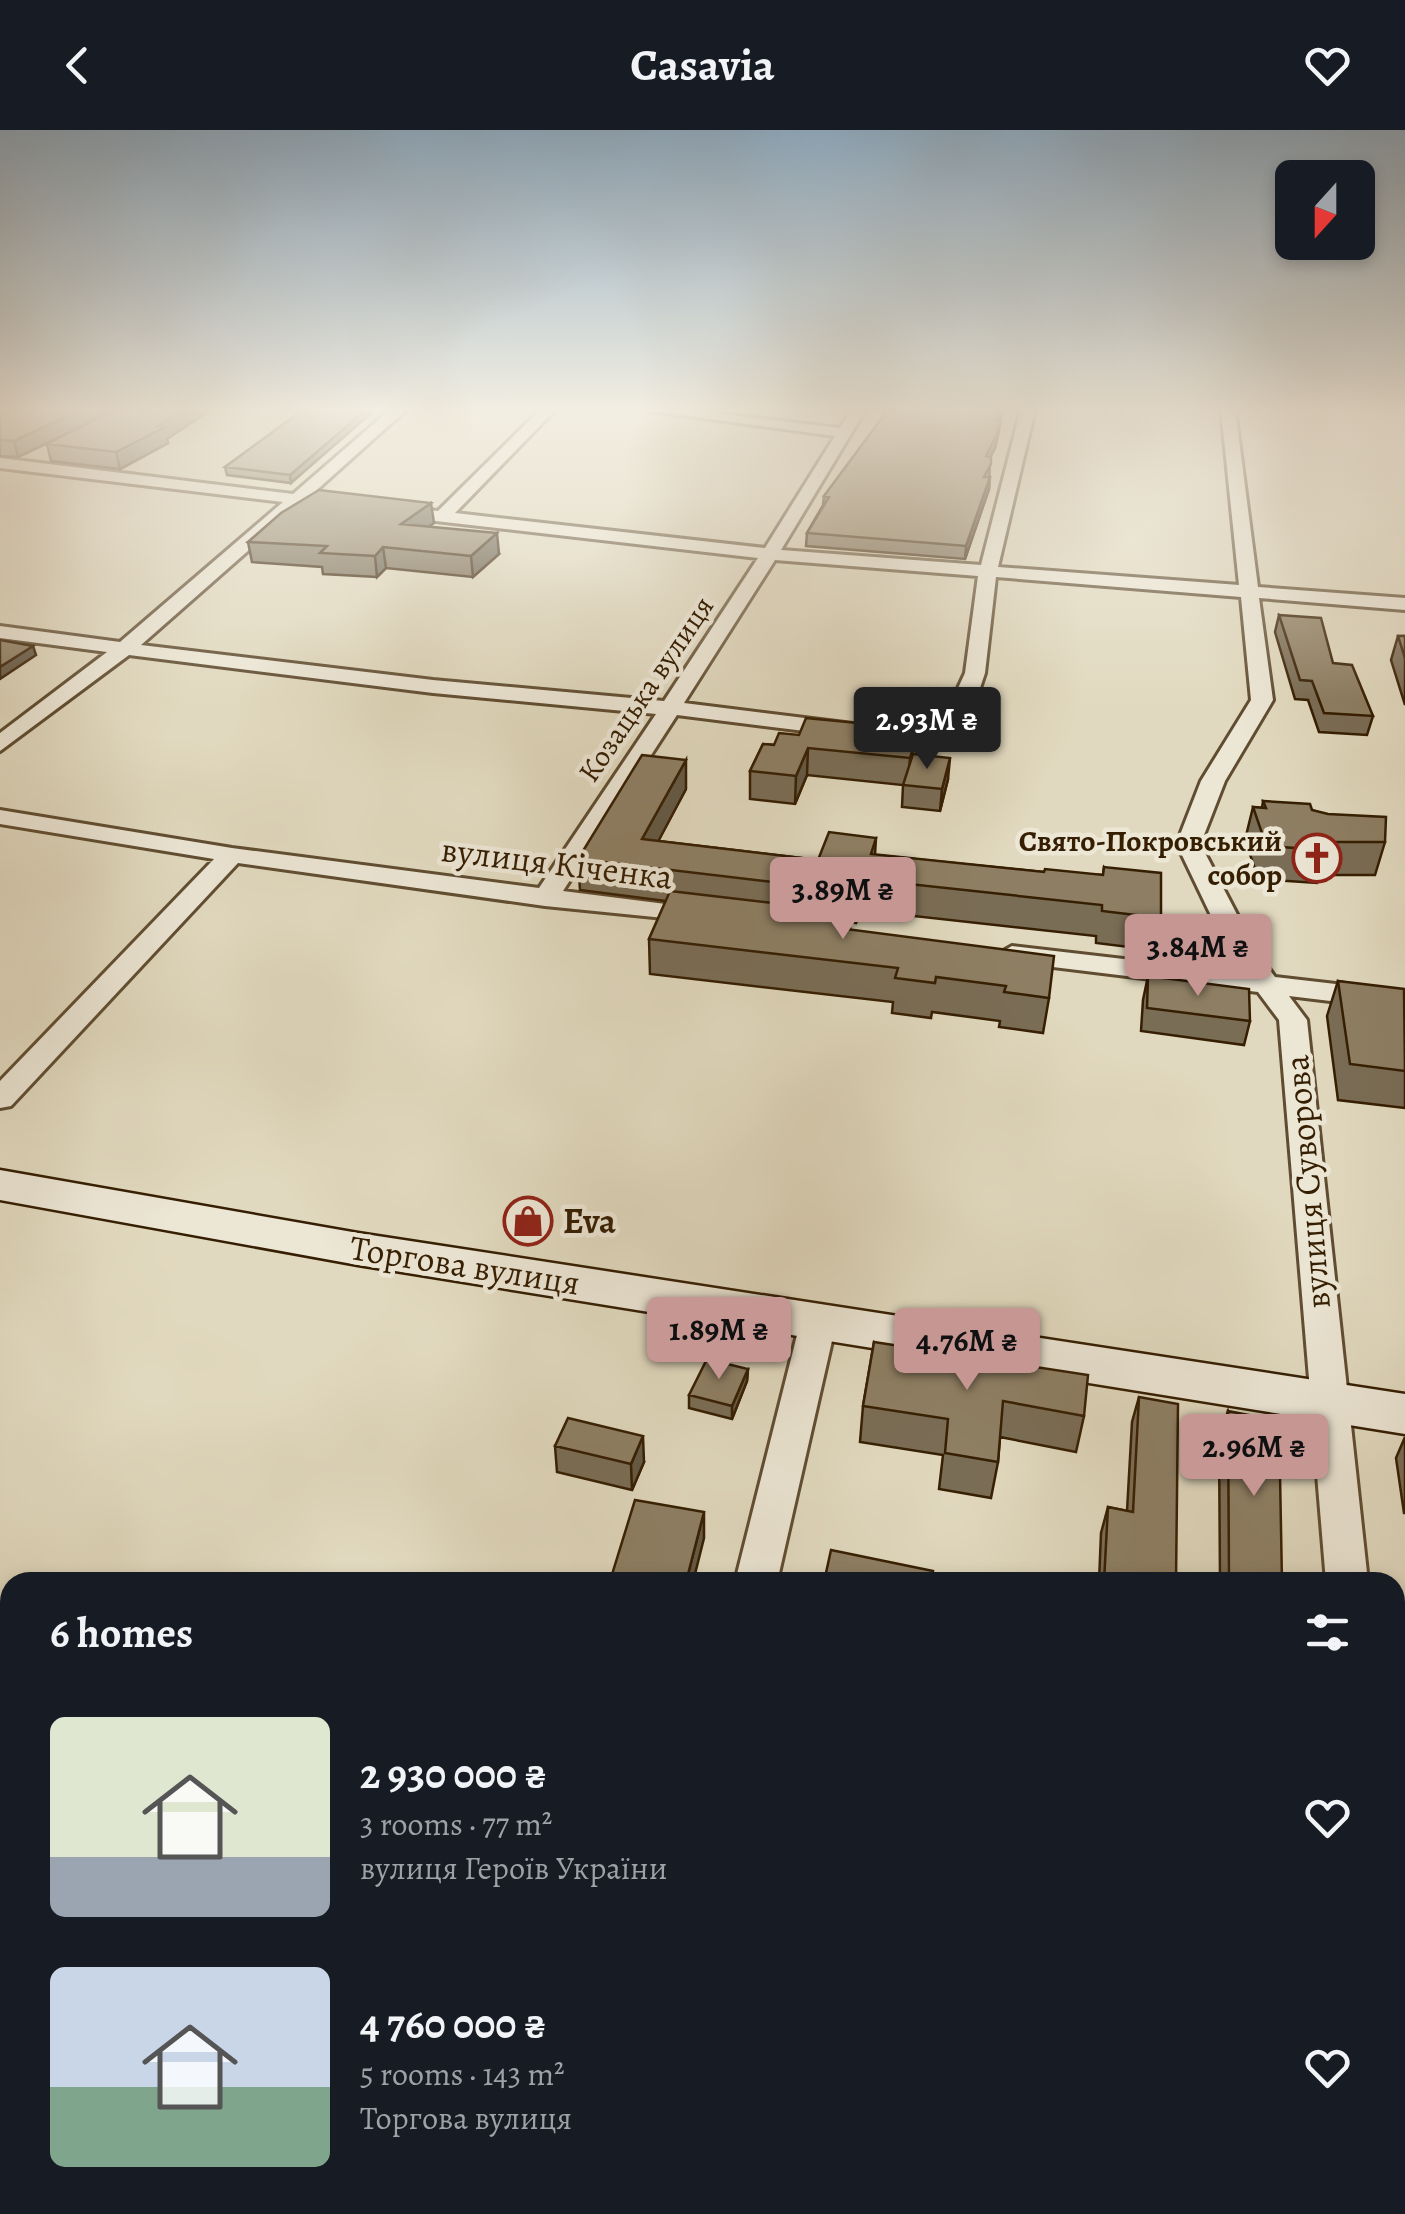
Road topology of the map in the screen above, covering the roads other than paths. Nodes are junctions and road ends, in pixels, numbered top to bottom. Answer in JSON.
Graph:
{"nodes":[{"id":1,"x":287,"y":506,"type":"edge"},
{"id":2,"x":359,"y":506,"type":"edge"},
{"id":3,"x":453,"y":506,"type":"edge"},
{"id":4,"x":798,"y":506,"type":"edge"},
{"id":5,"x":1004,"y":506,"type":"edge"},
{"id":6,"x":1241,"y":506,"type":"edge"},
{"id":7,"x":442,"y":517,"type":"junction"},
{"id":8,"x":768,"y":554,"type":"junction"},
{"id":9,"x":988,"y":571,"type":"junction"},
{"id":10,"x":1252,"y":592,"type":"junction"},
{"id":11,"x":1405,"y":604,"type":"edge"},
{"id":12,"x":0,"y":632,"type":"edge"},
{"id":13,"x":124,"y":649,"type":"junction"},
{"id":14,"x":666,"y":710,"type":"junction"},
{"id":15,"x":0,"y":744,"type":"edge"},
{"id":16,"x":0,"y":817,"type":"edge"},
{"id":17,"x":232,"y":855,"type":"junction"},
{"id":18,"x":545,"y":898,"type":"junction"},
{"id":19,"x":740,"y":922,"type":"edge"},
{"id":20,"x":993,"y":952,"type":"edge"},
{"id":21,"x":1266,"y":984,"type":"junction"},
{"id":22,"x":1405,"y":1001,"type":"edge"},
{"id":23,"x":0,"y":1099,"type":"edge"},
{"id":24,"x":0,"y":1186,"type":"edge"},
{"id":25,"x":819,"y":1319,"type":"junction"},
{"id":26,"x":1327,"y":1401,"type":"junction"},
{"id":27,"x":1405,"y":1414,"type":"edge"},
{"id":28,"x":758,"y":1572,"type":"edge"},
{"id":29,"x":1346,"y":1572,"type":"edge"}],
"edges":[{"from":1,"to":13,"type":"street"},
{"from":2,"to":7,"type":"street"},
{"from":3,"to":7,"type":"street"},
{"from":4,"to":8,"type":"street","name":"Козацька вулиця"},
{"from":5,"to":9,"type":"street"},
{"from":6,"to":10,"type":"street","name":"вулиця Суворова"},
{"from":7,"to":8,"type":"street"},
{"from":8,"to":9,"type":"street"},
{"from":8,"to":14,"type":"street","name":"Козацька вулиця"},
{"from":9,"to":10,"type":"street"},
{"from":9,"to":14,"type":"street"},
{"from":10,"to":11,"type":"street"},
{"from":10,"to":21,"type":"street","name":"вулиця Суворова"},
{"from":12,"to":13,"type":"street"},
{"from":13,"to":14,"type":"street"},
{"from":13,"to":15,"type":"street"},
{"from":14,"to":18,"type":"street","name":"Козацька вулиця"},
{"from":16,"to":17,"type":"street","name":"вулиця Кіченка"},
{"from":17,"to":18,"type":"street","name":"вулиця Кіченка"},
{"from":17,"to":23,"type":"street"},
{"from":18,"to":19,"type":"street","name":"вулиця Кіченка"},
{"from":20,"to":21,"type":"street"},
{"from":21,"to":22,"type":"street"},
{"from":21,"to":26,"type":"street","name":"вулиця Суворова"},
{"from":24,"to":25,"type":"main road","name":"Торгова вулиця"},
{"from":25,"to":26,"type":"main road","name":"Торгова вулиця"},
{"from":25,"to":28,"type":"street"},
{"from":26,"to":27,"type":"main road","name":"Торгова вулиця"},
{"from":26,"to":29,"type":"street","name":"вулиця Суворова"}]}
